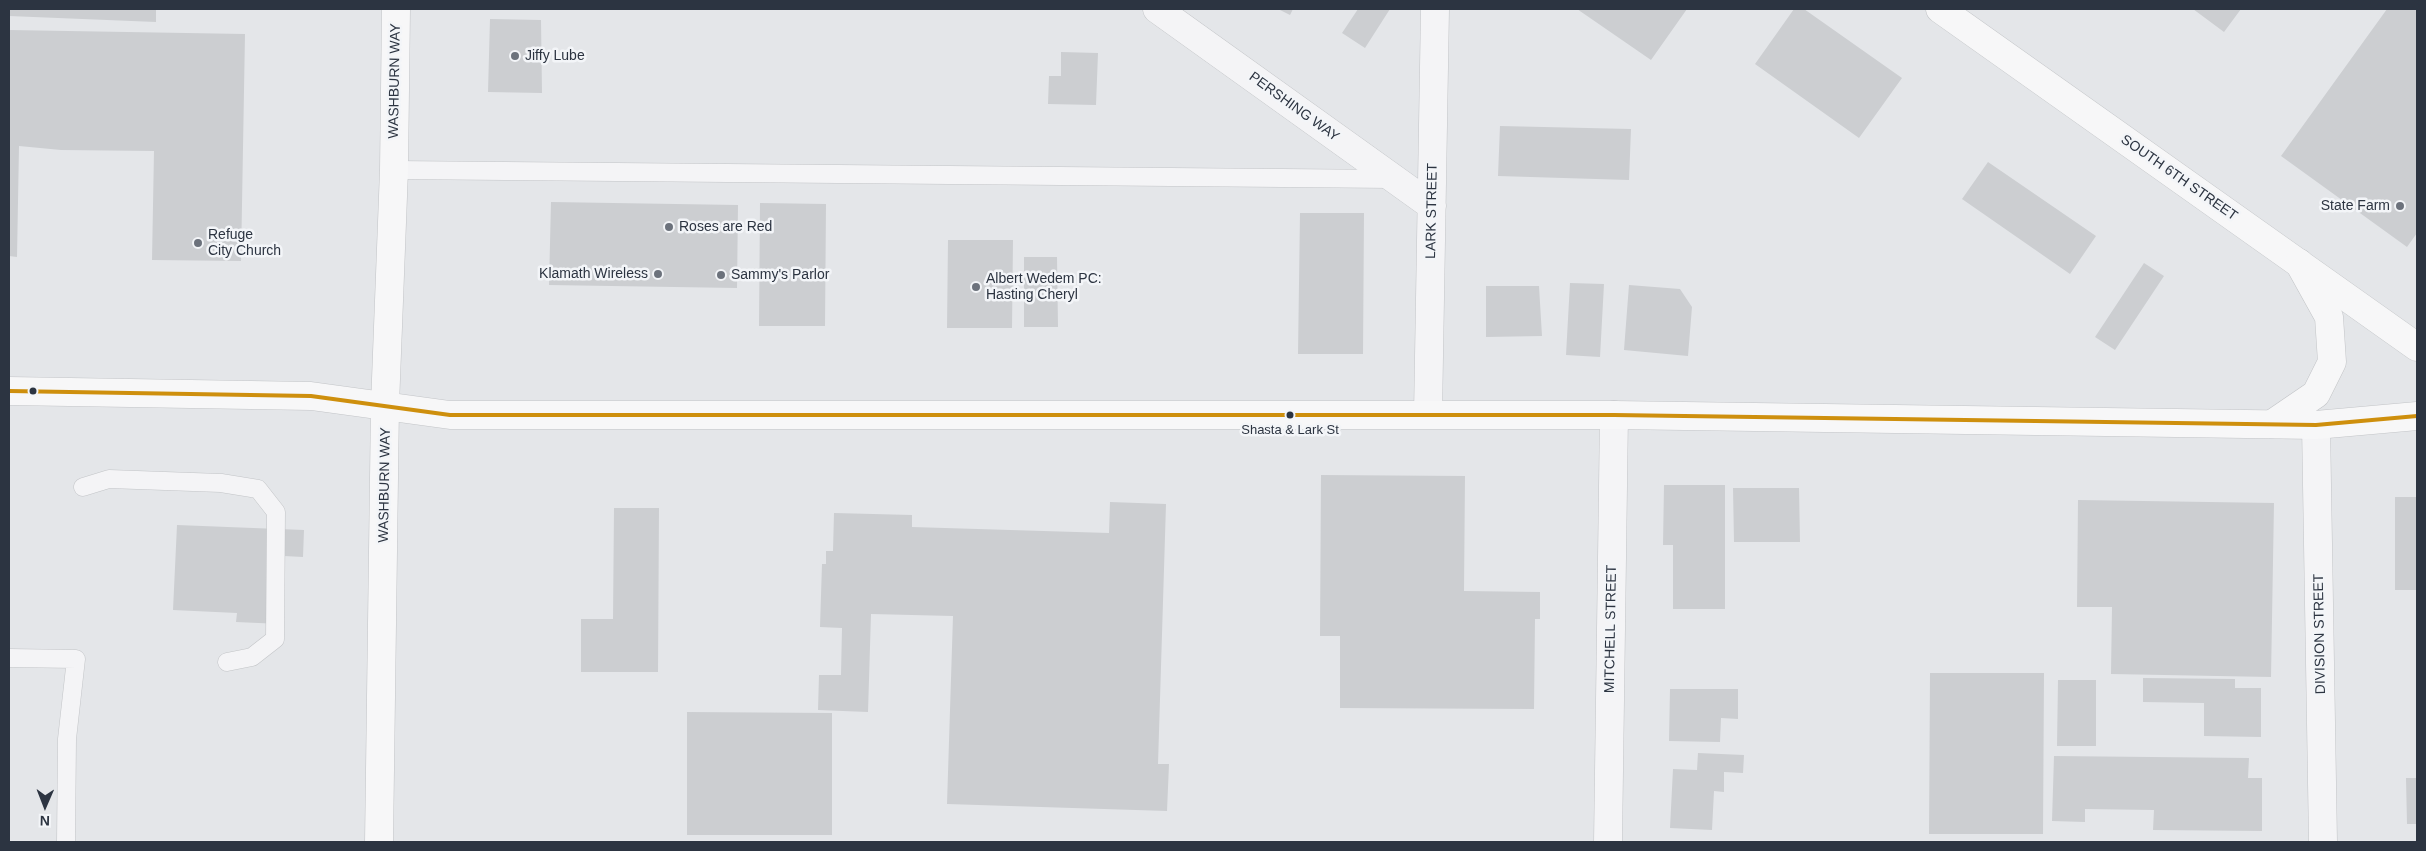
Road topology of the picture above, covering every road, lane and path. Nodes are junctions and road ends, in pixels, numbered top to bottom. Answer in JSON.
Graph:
{"nodes":[{"id":1,"x":396,"y":9,"type":"edge"},
{"id":2,"x":1157,"y":9,"type":"edge"},
{"id":3,"x":1435,"y":9,"type":"edge"},
{"id":4,"x":1940,"y":9,"type":"edge"},
{"id":5,"x":394,"y":170,"type":"junction"},
{"id":6,"x":1393,"y":179,"type":"junction"},
{"id":7,"x":1432,"y":206,"type":"junction"},
{"id":8,"x":2299,"y":263,"type":"junction"},
{"id":9,"x":2417,"y":347,"type":"edge"},
{"id":10,"x":14,"y":396,"type":"edge"},
{"id":11,"x":386,"y":405,"type":"junction"},
{"id":12,"x":1428,"y":414,"type":"junction"},
{"id":13,"x":1614,"y":415,"type":"junction"},
{"id":14,"x":2417,"y":416,"type":"edge"},
{"id":15,"x":2272,"y":424,"type":"junction"},
{"id":16,"x":2316,"y":425,"type":"junction"},
{"id":17,"x":83,"y":487,"type":"dead end"},
{"id":18,"x":9,"y":658,"type":"edge"},
{"id":19,"x":227,"y":662,"type":"dead end"},
{"id":20,"x":66,"y":842,"type":"edge"},
{"id":21,"x":379,"y":842,"type":"edge"},
{"id":22,"x":1608,"y":842,"type":"edge"},
{"id":23,"x":2323,"y":842,"type":"edge"}],
"edges":[{"from":1,"to":5,"type":"main road","name":"WASHBURN WAY"},
{"from":2,"to":6,"type":"street","name":"PERSHING WAY"},
{"from":3,"to":7,"type":"street","name":"LARK STREET"},
{"from":4,"to":8,"type":"main road","name":"SOUTH 6TH STREET"},
{"from":5,"to":6,"type":"lane"},
{"from":5,"to":11,"type":"main road","name":"WASHBURN WAY"},
{"from":6,"to":7,"type":"street","name":"PERSHING WAY"},
{"from":7,"to":12,"type":"street","name":"LARK STREET"},
{"from":8,"to":9,"type":"main road","name":"SOUTH 6TH STREET"},
{"from":8,"to":15,"type":"main road"},
{"from":10,"to":11,"type":"main road"},
{"from":11,"to":12,"type":"main road"},
{"from":11,"to":21,"type":"main road","name":"WASHBURN WAY"},
{"from":12,"to":13,"type":"main road"},
{"from":13,"to":15,"type":"main road"},
{"from":13,"to":22,"type":"street","name":"MITCHELL STREET"},
{"from":14,"to":16,"type":"main road"},
{"from":15,"to":16,"type":"main road"},
{"from":16,"to":23,"type":"street","name":"DIVISION STREET"},
{"from":17,"to":19,"type":"lane"},
{"from":18,"to":20,"type":"lane"}]}
